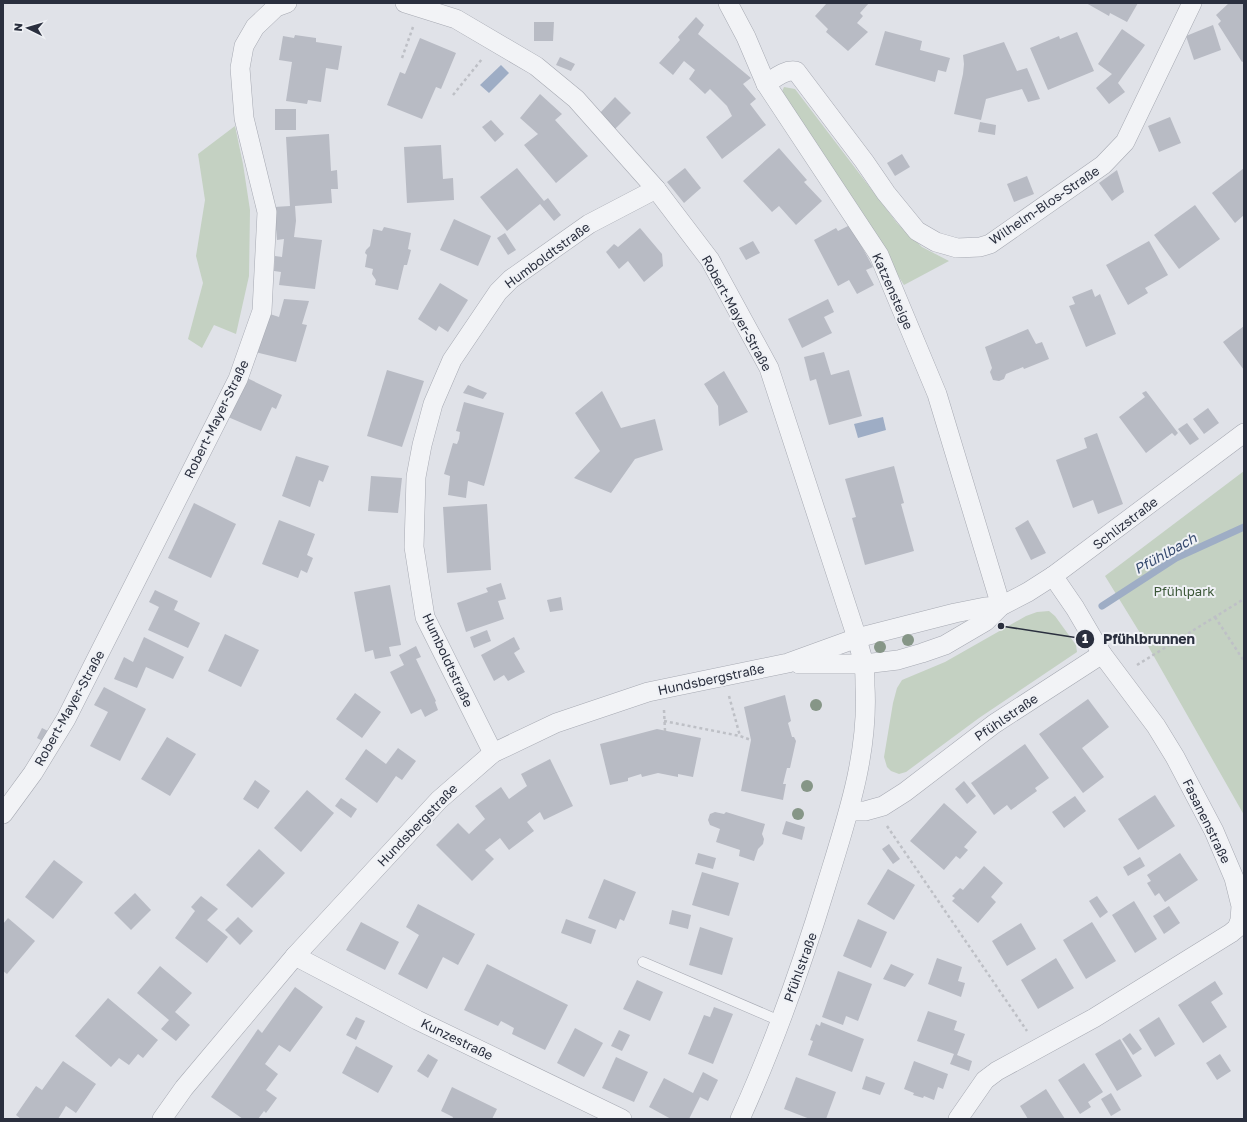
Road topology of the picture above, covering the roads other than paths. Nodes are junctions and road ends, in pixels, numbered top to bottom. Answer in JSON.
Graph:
{"nodes":[{"id":1,"x":287,"y":3,"type":"edge"},
{"id":2,"x":728,"y":3,"type":"edge"},
{"id":3,"x":1192,"y":3,"type":"edge"},
{"id":4,"x":413,"y":5,"type":"edge"},
{"id":5,"x":766,"y":84,"type":"junction"},
{"id":6,"x":656,"y":189,"type":"junction"},
{"id":7,"x":1244,"y":433,"type":"edge"},
{"id":8,"x":1054,"y":576,"type":"junction"},
{"id":9,"x":1001,"y":606,"type":"junction"},
{"id":10,"x":857,"y":638,"type":"junction"},
{"id":11,"x":1102,"y":654,"type":"junction"},
{"id":12,"x":788,"y":663,"type":"junction"},
{"id":13,"x":864,"y":664,"type":"junction"},
{"id":14,"x":493,"y":753,"type":"junction"},
{"id":15,"x":849,"y":811,"type":"junction"},
{"id":16,"x":3,"y":814,"type":"edge"},
{"id":17,"x":295,"y":956,"type":"junction"},
{"id":18,"x":642,"y":962,"type":"dead end"},
{"id":19,"x":780,"y":1021,"type":"junction"},
{"id":20,"x":162,"y":1119,"type":"edge"},
{"id":21,"x":622,"y":1119,"type":"edge"},
{"id":22,"x":740,"y":1119,"type":"edge"},
{"id":23,"x":958,"y":1119,"type":"edge"}],
"edges":[{"from":1,"to":16,"type":"street","name":"Robert-Mayer-Straße"},
{"from":2,"to":5,"type":"street","name":"Katzensteige"},
{"from":3,"to":5,"type":"street","name":"Wilhelm-Blos-Straße"},
{"from":4,"to":6,"type":"street","name":"Robert-Mayer-Straße"},
{"from":5,"to":9,"type":"street","name":"Katzensteige"},
{"from":6,"to":10,"type":"street","name":"Robert-Mayer-Straße"},
{"from":6,"to":14,"type":"street","name":"Humboldtstraße"},
{"from":7,"to":8,"type":"street","name":"Schlizstraße"},
{"from":8,"to":9,"type":"street","name":"Schlizstraße"},
{"from":8,"to":11,"type":"street","name":"Fasanenstraße"},
{"from":9,"to":10,"type":"street","name":"Schlizstraße"},
{"from":9,"to":13,"type":"street","name":"Schlizstraße"},
{"from":10,"to":12,"type":"street","name":"Hundsbergstraße"},
{"from":10,"to":13,"type":"street","name":"Pfühlstraße"},
{"from":11,"to":15,"type":"street","name":"Pfühlstraße"},
{"from":11,"to":23,"type":"street","name":"Fasanenstraße"},
{"from":12,"to":13,"type":"street","name":"Hundsbergstraße"},
{"from":12,"to":14,"type":"street","name":"Hundsbergstraße"},
{"from":13,"to":15,"type":"street","name":"Pfühlstraße"},
{"from":14,"to":17,"type":"street","name":"Hundsbergstraße"},
{"from":15,"to":19,"type":"street","name":"Pfühlstraße"},
{"from":17,"to":20,"type":"street","name":"Hundsbergstraße"},
{"from":17,"to":21,"type":"street","name":"Kunzestraße"},
{"from":18,"to":19,"type":"lane"},
{"from":19,"to":22,"type":"street","name":"Pfühlstraße"}]}
